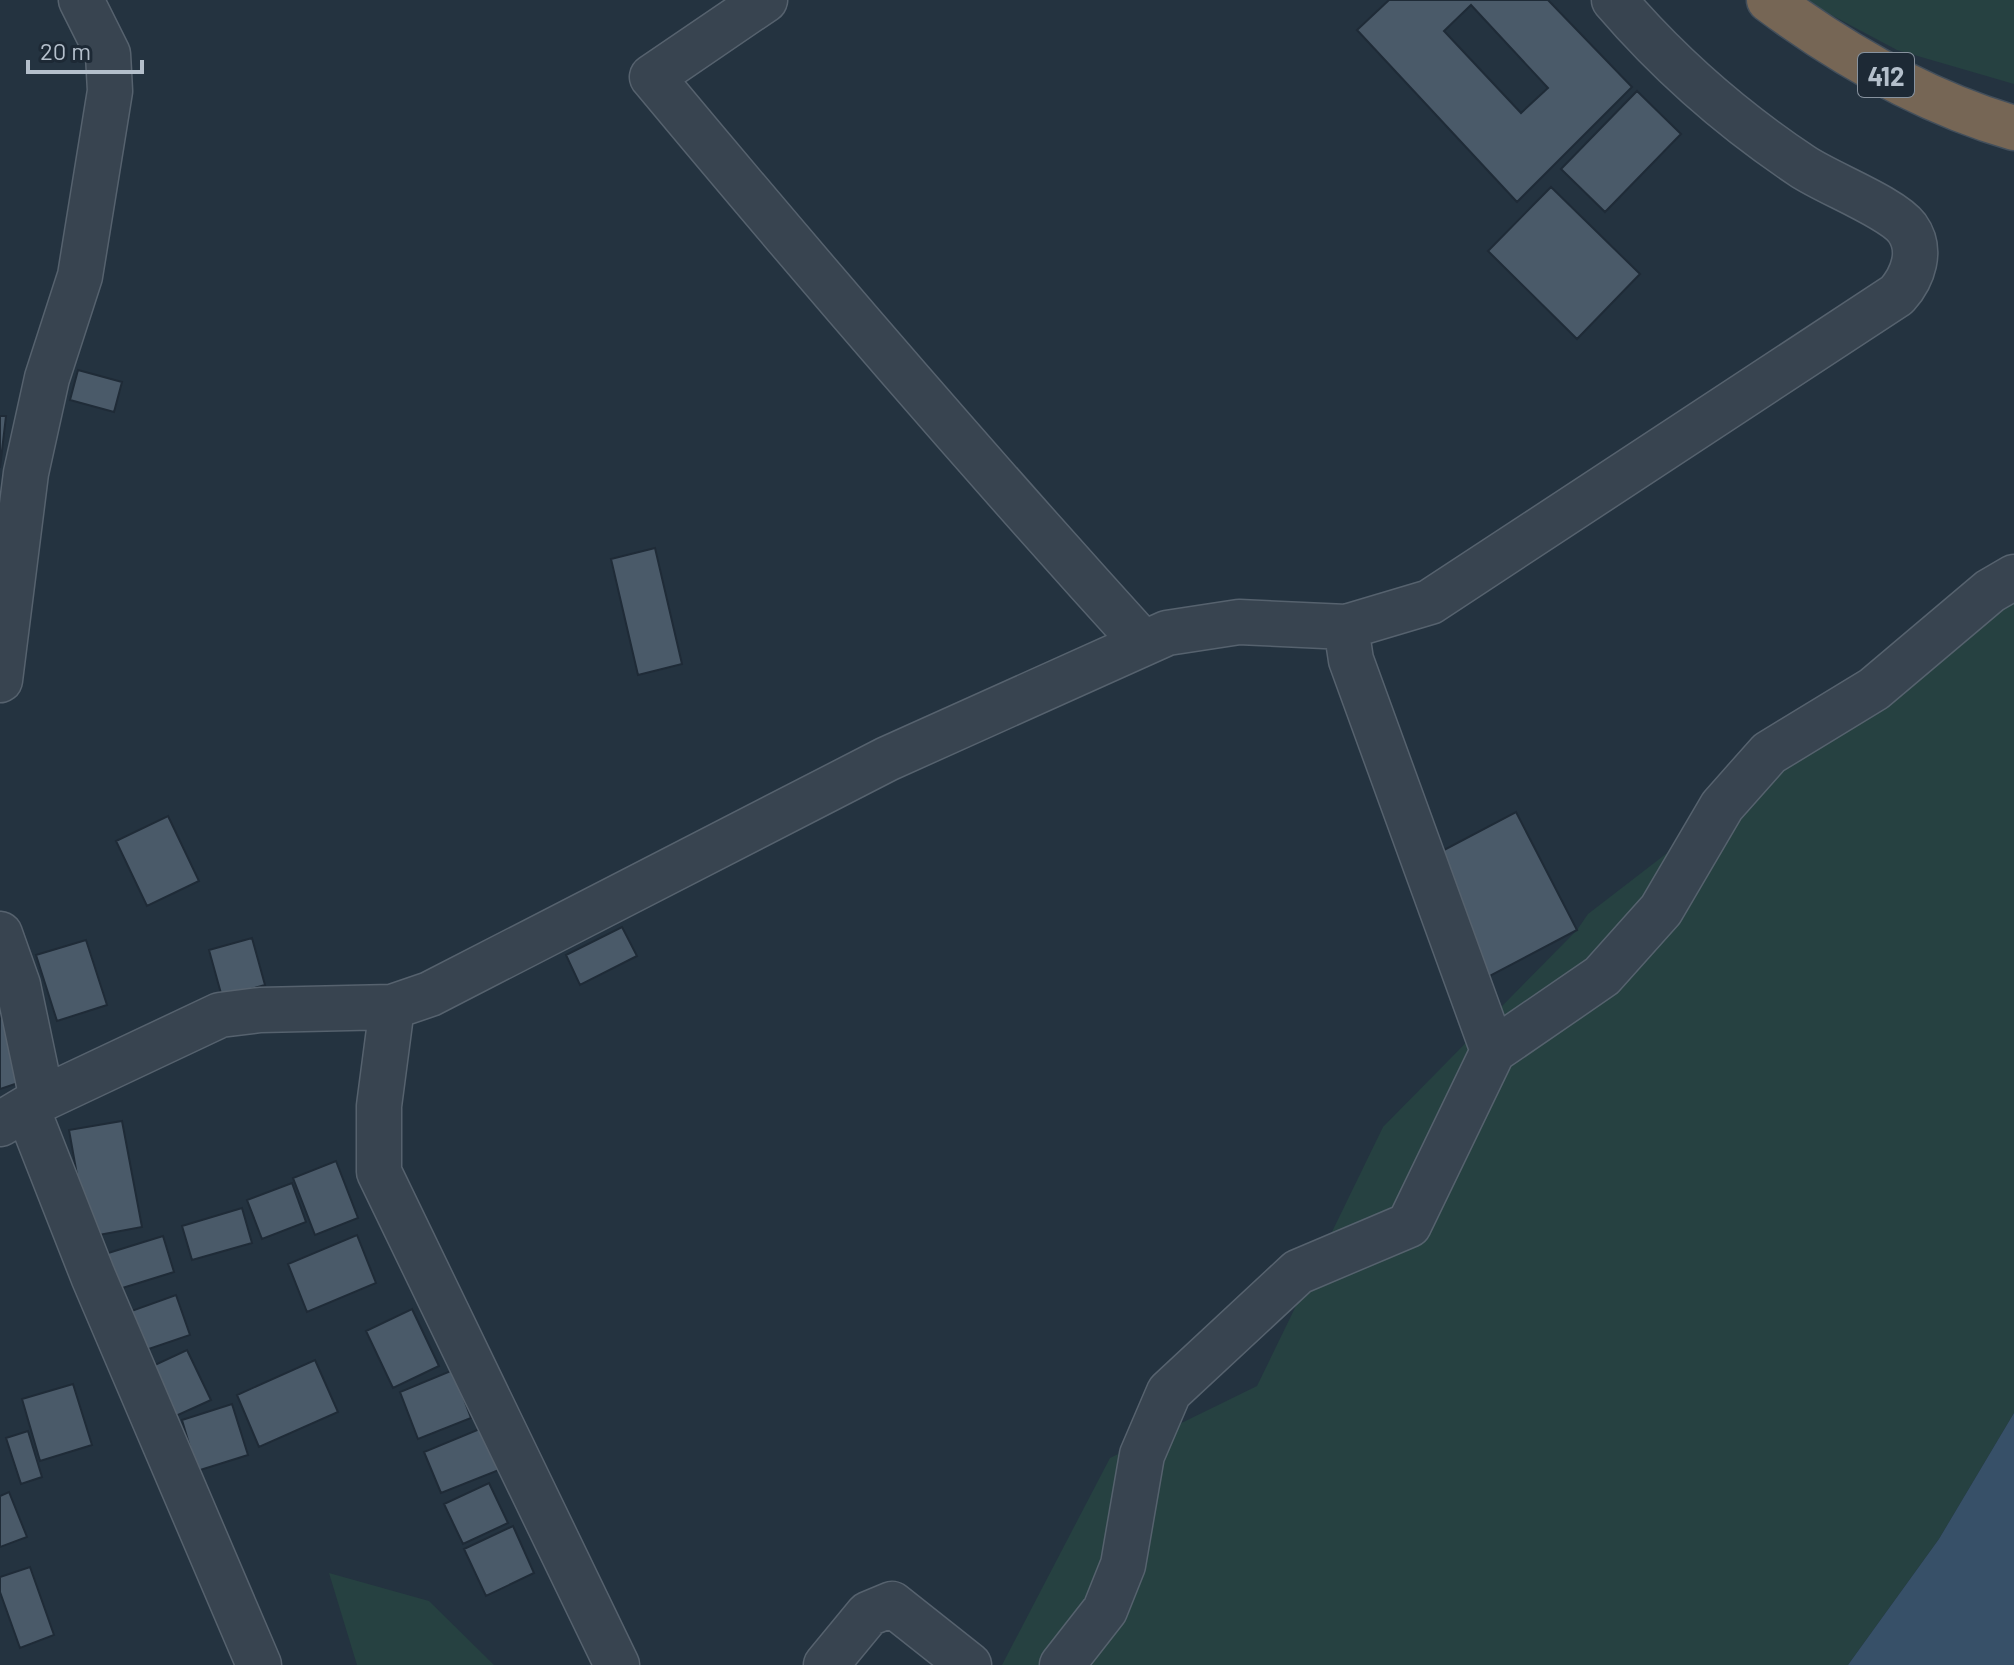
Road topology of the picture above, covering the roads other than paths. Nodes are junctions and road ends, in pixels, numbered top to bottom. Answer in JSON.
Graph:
{"nodes":[{"id":1,"x":81,"y":0,"type":"edge"},
{"id":2,"x":765,"y":0,"type":"edge"},
{"id":3,"x":1614,"y":0,"type":"edge"},
{"id":4,"x":1769,"y":0,"type":"edge"},
{"id":5,"x":2014,"y":128,"type":"edge"},
{"id":6,"x":2014,"y":577,"type":"edge"},
{"id":7,"x":1346,"y":627,"type":"junction"},
{"id":8,"x":1143,"y":643,"type":"junction"},
{"id":9,"x":1,"y":663,"type":"edge"},
{"id":10,"x":0,"y":934,"type":"edge"},
{"id":11,"x":392,"y":1007,"type":"junction"},
{"id":12,"x":1493,"y":1051,"type":"junction"},
{"id":13,"x":23,"y":1110,"type":"edge"},
{"id":14,"x":259,"y":1665,"type":"edge"},
{"id":15,"x":617,"y":1665,"type":"edge"},
{"id":16,"x":826,"y":1665,"type":"edge"},
{"id":17,"x":969,"y":1665,"type":"edge"},
{"id":18,"x":1062,"y":1665,"type":"edge"}],
"edges":[{"from":1,"to":9,"type":"street"},
{"from":2,"to":8,"type":"street"},
{"from":3,"to":7,"type":"street"},
{"from":4,"to":5,"type":"highway","number":"412"},
{"from":6,"to":12,"type":"street"},
{"from":7,"to":8,"type":"street"},
{"from":7,"to":12,"type":"street"},
{"from":8,"to":11,"type":"street"},
{"from":10,"to":13,"type":"street"},
{"from":11,"to":13,"type":"street"},
{"from":11,"to":15,"type":"street"},
{"from":12,"to":18,"type":"street"},
{"from":13,"to":14,"type":"street"},
{"from":16,"to":17,"type":"street"}]}
